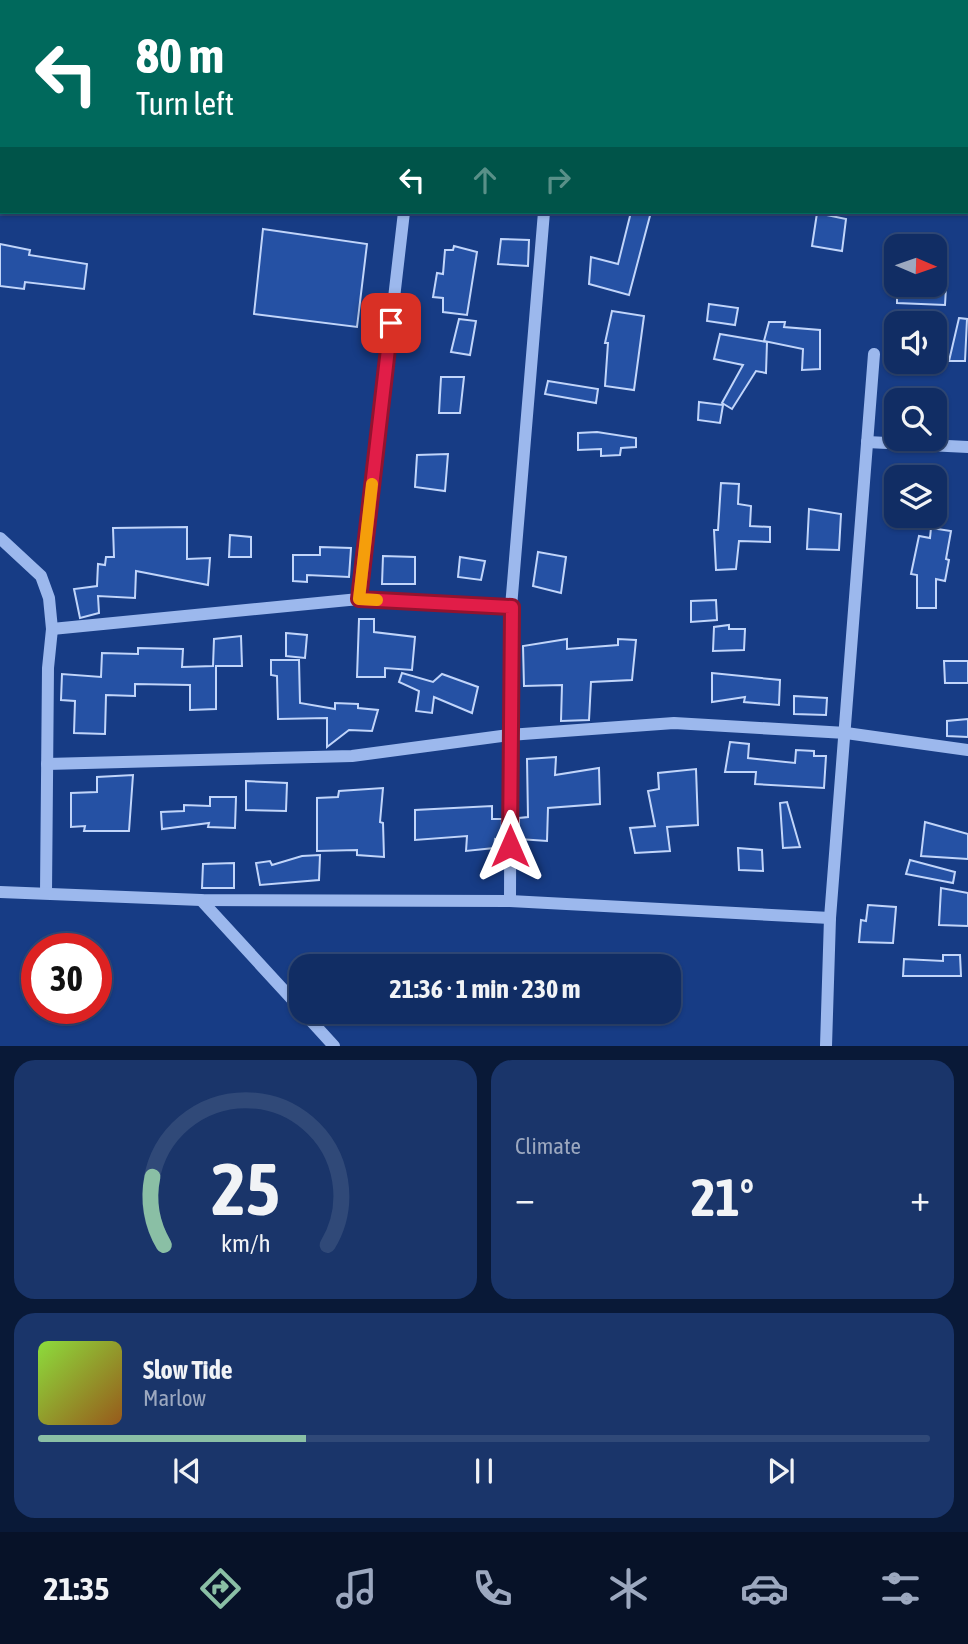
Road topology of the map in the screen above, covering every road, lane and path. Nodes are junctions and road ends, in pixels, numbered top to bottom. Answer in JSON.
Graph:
{"nodes":[{"id":1,"x":404,"y":214,"type":"edge"},
{"id":2,"x":544,"y":214,"type":"edge"},
{"id":3,"x":874,"y":354,"type":"dead end"},
{"id":4,"x":867,"y":442,"type":"junction"},
{"id":5,"x":968,"y":447,"type":"edge"},
{"id":6,"x":0,"y":538,"type":"edge"},
{"id":7,"x":359,"y":599,"type":"junction"},
{"id":8,"x":512,"y":607,"type":"junction"},
{"id":9,"x":52,"y":629,"type":"junction"},
{"id":10,"x":846,"y":733,"type":"junction"},
{"id":11,"x":509,"y":735,"type":"junction"},
{"id":12,"x":968,"y":750,"type":"edge"},
{"id":13,"x":47,"y":764,"type":"junction"},
{"id":14,"x":0,"y":892,"type":"edge"},
{"id":15,"x":46,"y":893,"type":"junction"},
{"id":16,"x":201,"y":900,"type":"junction"},
{"id":17,"x":510,"y":901,"type":"junction"},
{"id":18,"x":830,"y":918,"type":"junction"},
{"id":19,"x":289,"y":996,"type":"edge"},
{"id":20,"x":315,"y":1024,"type":"edge"},
{"id":21,"x":334,"y":1045,"type":"edge"},
{"id":22,"x":826,"y":1045,"type":"edge"}],
"edges":[{"from":1,"to":7,"type":"street"},
{"from":2,"to":8,"type":"street"},
{"from":3,"to":4,"type":"street"},
{"from":4,"to":5,"type":"street"},
{"from":4,"to":10,"type":"street"},
{"from":6,"to":9,"type":"street"},
{"from":7,"to":8,"type":"street"},
{"from":7,"to":9,"type":"street"},
{"from":8,"to":11,"type":"street"},
{"from":9,"to":13,"type":"street"},
{"from":10,"to":11,"type":"street"},
{"from":10,"to":12,"type":"street"},
{"from":10,"to":18,"type":"street"},
{"from":11,"to":13,"type":"street"},
{"from":11,"to":17,"type":"street"},
{"from":13,"to":15,"type":"street"},
{"from":14,"to":15,"type":"street"},
{"from":15,"to":16,"type":"street"},
{"from":16,"to":17,"type":"street"},
{"from":16,"to":19,"type":"street"},
{"from":17,"to":18,"type":"street"},
{"from":18,"to":22,"type":"street"},
{"from":20,"to":21,"type":"street"}]}
